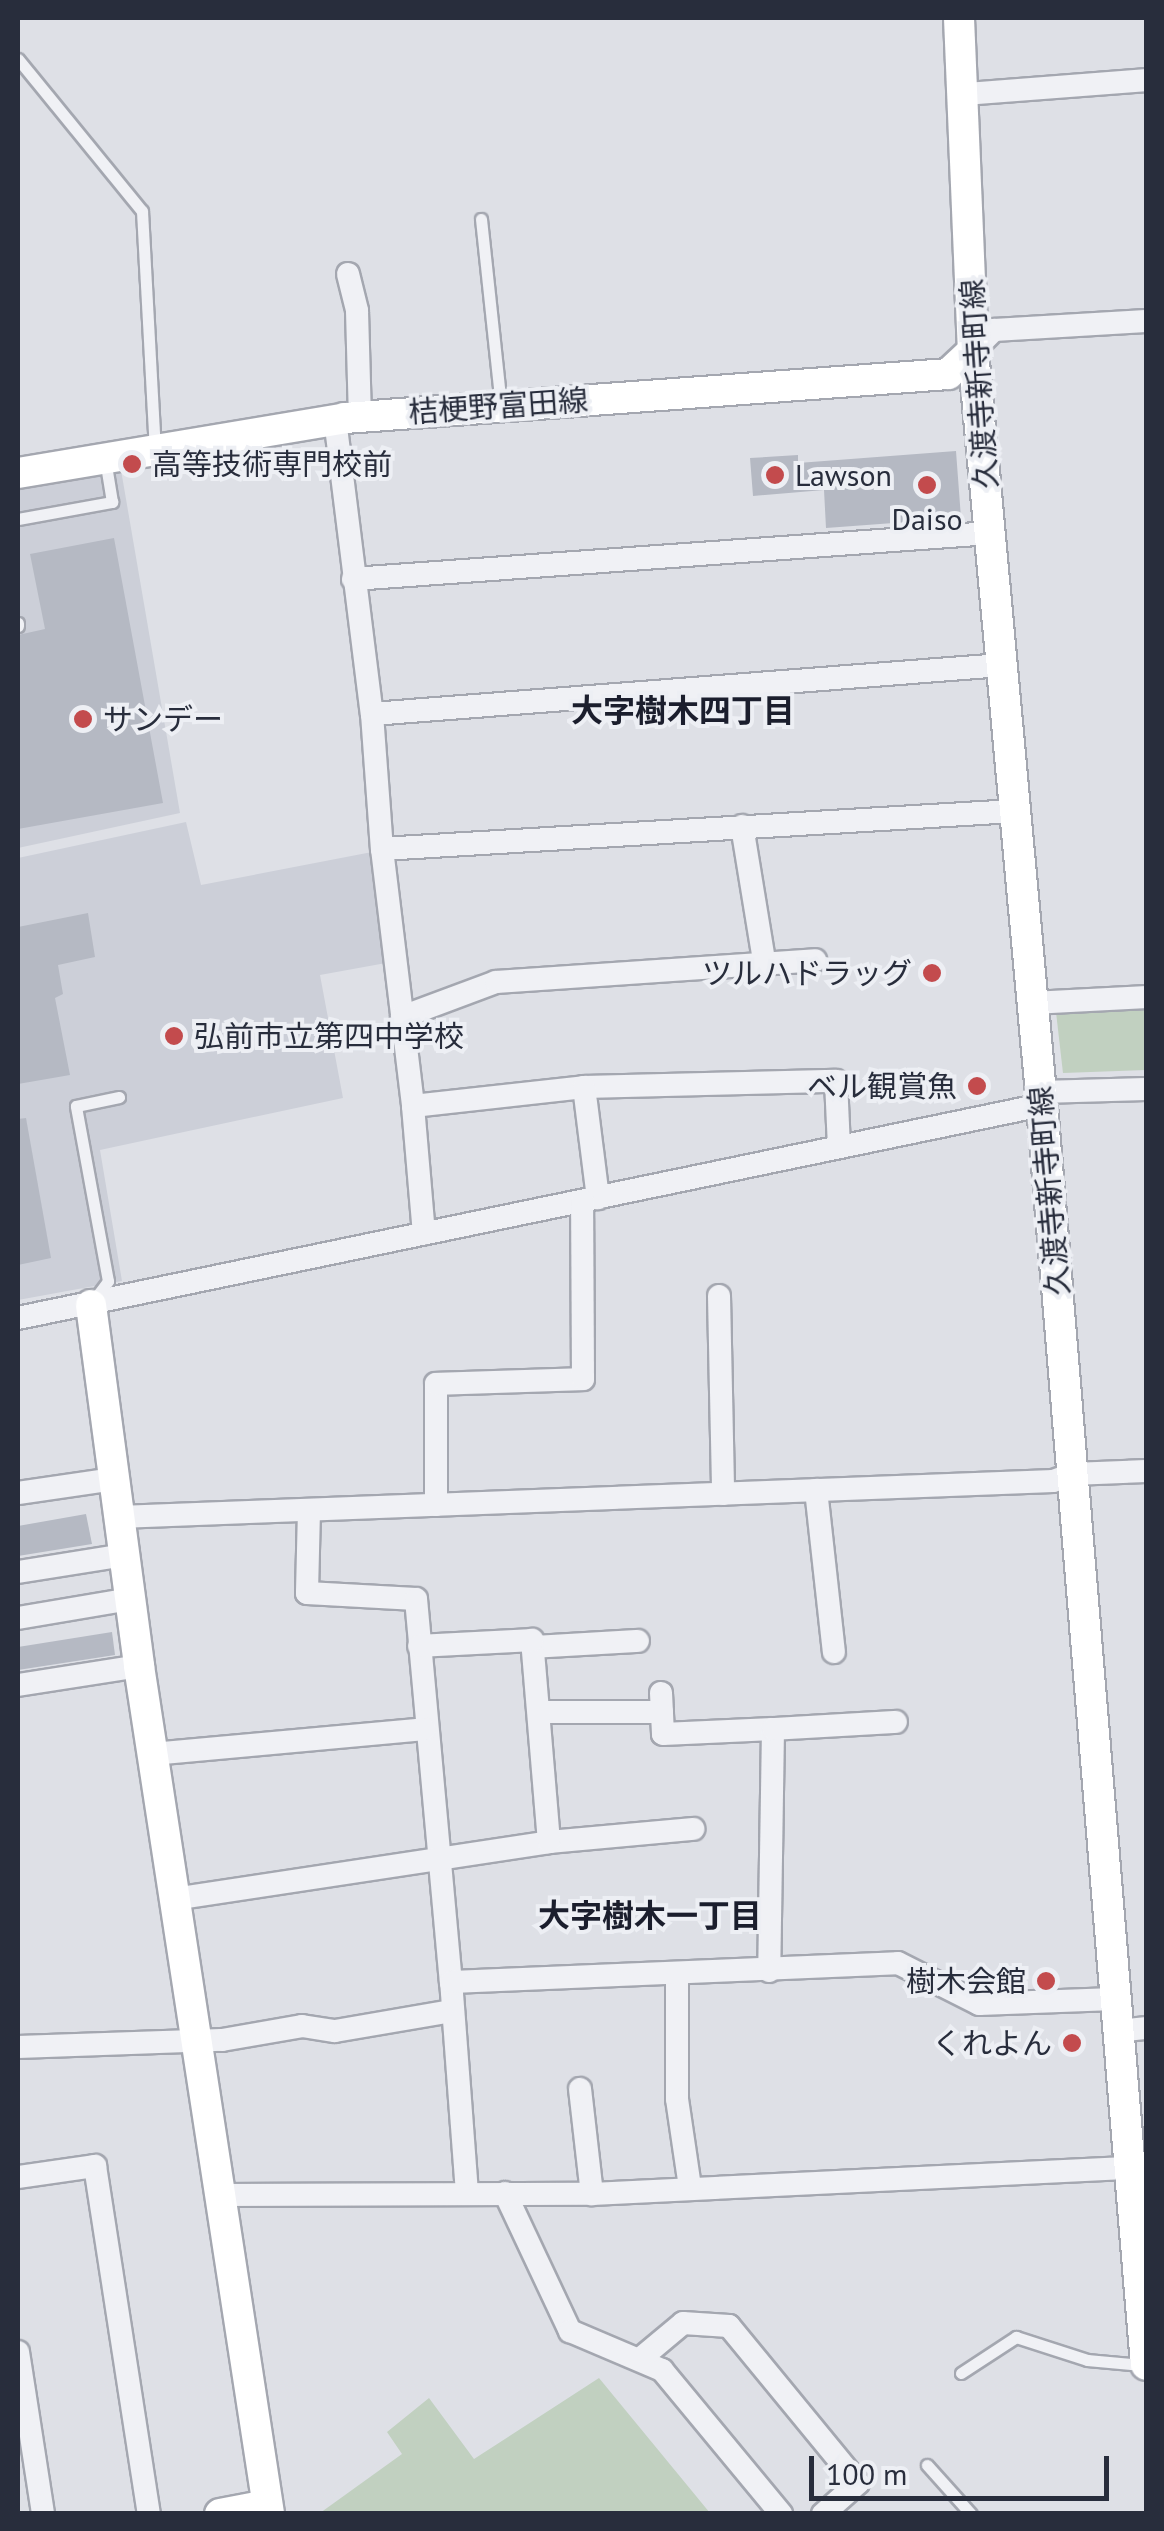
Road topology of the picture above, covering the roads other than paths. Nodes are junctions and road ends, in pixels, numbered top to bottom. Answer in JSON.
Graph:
{"nodes":[{"id":1,"x":960,"y":18,"type":"edge"},
{"id":2,"x":18,"y":59,"type":"edge"},
{"id":3,"x":1146,"y":80,"type":"edge"},
{"id":4,"x":965,"y":94,"type":"junction"},
{"id":5,"x":482,"y":218,"type":"dead end"},
{"id":6,"x":348,"y":274,"type":"dead end"},
{"id":7,"x":1146,"y":321,"type":"edge"},
{"id":8,"x":973,"y":351,"type":"junction"},
{"id":9,"x":501,"y":406,"type":"junction"},
{"id":10,"x":348,"y":418,"type":"junction"},
{"id":11,"x":156,"y":450,"type":"junction"},
{"id":12,"x":105,"y":459,"type":"junction"},
{"id":13,"x":18,"y":473,"type":"edge"},
{"id":14,"x":18,"y":519,"type":"edge"},
{"id":15,"x":990,"y":533,"type":"junction"},
{"id":16,"x":352,"y":579,"type":"junction"},
{"id":17,"x":1002,"y":665,"type":"junction"},
{"id":18,"x":372,"y":714,"type":"junction"},
{"id":19,"x":1015,"y":811,"type":"junction"},
{"id":20,"x":742,"y":826,"type":"junction"},
{"id":21,"x":382,"y":849,"type":"junction"},
{"id":22,"x":815,"y":960,"type":"dead end"},
{"id":23,"x":764,"y":962,"type":"junction"},
{"id":24,"x":1146,"y":997,"type":"edge"},
{"id":25,"x":1033,"y":1003,"type":"junction"},
{"id":26,"x":402,"y":1017,"type":"junction"},
{"id":27,"x":584,"y":1087,"type":"junction"},
{"id":28,"x":1146,"y":1089,"type":"edge"},
{"id":29,"x":120,"y":1096,"type":"dead end"},
{"id":30,"x":1042,"y":1098,"type":"junction"},
{"id":31,"x":414,"y":1106,"type":"junction"},
{"id":32,"x":840,"y":1147,"type":"junction"},
{"id":33,"x":590,"y":1200,"type":"junction"},
{"id":34,"x":424,"y":1234,"type":"junction"},
{"id":35,"x":719,"y":1296,"type":"dead end"},
{"id":36,"x":90,"y":1304,"type":"junction"},
{"id":37,"x":18,"y":1318,"type":"edge"},
{"id":38,"x":1146,"y":1471,"type":"edge"},
{"id":39,"x":1072,"y":1474,"type":"junction"},
{"id":40,"x":114,"y":1479,"type":"junction"},
{"id":41,"x":816,"y":1490,"type":"junction"},
{"id":42,"x":18,"y":1493,"type":"edge"},
{"id":43,"x":723,"y":1494,"type":"junction"},
{"id":44,"x":436,"y":1505,"type":"junction"},
{"id":45,"x":309,"y":1510,"type":"junction"},
{"id":46,"x":119,"y":1518,"type":"junction"},
{"id":47,"x":124,"y":1555,"type":"junction"},
{"id":48,"x":18,"y":1572,"type":"edge"},
{"id":49,"x":130,"y":1600,"type":"junction"},
{"id":50,"x":18,"y":1618,"type":"edge"},
{"id":51,"x":638,"y":1641,"type":"dead end"},
{"id":52,"x":419,"y":1646,"type":"junction"},
{"id":53,"x":533,"y":1647,"type":"junction"},
{"id":54,"x":834,"y":1652,"type":"dead end"},
{"id":55,"x":138,"y":1666,"type":"junction"},
{"id":56,"x":18,"y":1686,"type":"edge"},
{"id":57,"x":541,"y":1712,"type":"junction"},
{"id":58,"x":896,"y":1722,"type":"dead end"},
{"id":59,"x":773,"y":1729,"type":"junction"},
{"id":60,"x":425,"y":1730,"type":"junction"},
{"id":61,"x":152,"y":1754,"type":"junction"},
{"id":62,"x":693,"y":1829,"type":"dead end"},
{"id":63,"x":549,"y":1842,"type":"junction"},
{"id":64,"x":443,"y":1857,"type":"junction"},
{"id":65,"x":174,"y":1899,"type":"junction"},
{"id":66,"x":770,"y":1971,"type":"junction"},
{"id":67,"x":677,"y":1974,"type":"junction"},
{"id":68,"x":451,"y":1982,"type":"junction"},
{"id":69,"x":1114,"y":1999,"type":"junction"},
{"id":70,"x":452,"y":2011,"type":"junction"},
{"id":71,"x":1132,"y":2029,"type":"edge"},
{"id":72,"x":196,"y":2041,"type":"junction"},
{"id":73,"x":18,"y":2047,"type":"edge"},
{"id":74,"x":580,"y":2089,"type":"dead end"},
{"id":75,"x":1137,"y":2167,"type":"edge"},
{"id":76,"x":18,"y":2177,"type":"edge"},
{"id":77,"x":690,"y":2187,"type":"junction"},
{"id":78,"x":467,"y":2193,"type":"junction"},
{"id":79,"x":504,"y":2193,"type":"junction"},
{"id":80,"x":592,"y":2194,"type":"junction"},
{"id":81,"x":220,"y":2195,"type":"junction"},
{"id":82,"x":18,"y":2352,"type":"edge"},
{"id":83,"x":640,"y":2359,"type":"junction"},
{"id":84,"x":1146,"y":2365,"type":"edge"},
{"id":85,"x":961,"y":2373,"type":"dead end"},
{"id":86,"x":927,"y":2464,"type":"dead end"},
{"id":87,"x":268,"y":2510,"type":"edge"},
{"id":88,"x":44,"y":2514,"type":"edge"},
{"id":89,"x":148,"y":2514,"type":"edge"},
{"id":90,"x":220,"y":2514,"type":"edge"},
{"id":91,"x":781,"y":2514,"type":"edge"},
{"id":92,"x":823,"y":2514,"type":"edge"},
{"id":93,"x":971,"y":2514,"type":"edge"}],
"edges":[{"from":1,"to":4,"type":"main road","name":"久渡寺新寺町線"},
{"from":2,"to":11,"type":"lane"},
{"from":3,"to":4,"type":"street"},
{"from":4,"to":8,"type":"main road","name":"久渡寺新寺町線"},
{"from":5,"to":9,"type":"lane"},
{"from":6,"to":10,"type":"street"},
{"from":7,"to":8,"type":"street"},
{"from":8,"to":9,"type":"main road","name":"桔梗野富田線"},
{"from":8,"to":15,"type":"main road","name":"久渡寺新寺町線"},
{"from":9,"to":10,"type":"main road","name":"桔梗野富田線"},
{"from":10,"to":11,"type":"main road","name":"桔梗野富田線"},
{"from":10,"to":16,"type":"street"},
{"from":11,"to":12,"type":"main road","name":"桔梗野富田線"},
{"from":12,"to":13,"type":"main road","name":"桔梗野富田線"},
{"from":12,"to":14,"type":"lane"},
{"from":15,"to":16,"type":"street"},
{"from":15,"to":17,"type":"main road","name":"久渡寺新寺町線"},
{"from":16,"to":18,"type":"street"},
{"from":17,"to":18,"type":"street"},
{"from":17,"to":19,"type":"main road","name":"久渡寺新寺町線"},
{"from":18,"to":21,"type":"street"},
{"from":19,"to":20,"type":"street"},
{"from":19,"to":25,"type":"main road","name":"久渡寺新寺町線"},
{"from":20,"to":21,"type":"street"},
{"from":20,"to":23,"type":"street"},
{"from":21,"to":26,"type":"street"},
{"from":22,"to":23,"type":"street"},
{"from":23,"to":26,"type":"street"},
{"from":24,"to":25,"type":"street"},
{"from":25,"to":30,"type":"main road","name":"久渡寺新寺町線"},
{"from":26,"to":31,"type":"street"},
{"from":27,"to":31,"type":"street"},
{"from":27,"to":32,"type":"street"},
{"from":27,"to":33,"type":"street"},
{"from":28,"to":30,"type":"street"},
{"from":29,"to":36,"type":"lane"},
{"from":30,"to":32,"type":"street"},
{"from":30,"to":39,"type":"main road","name":"久渡寺新寺町線"},
{"from":31,"to":34,"type":"street"},
{"from":32,"to":33,"type":"street"},
{"from":33,"to":34,"type":"street"},
{"from":33,"to":44,"type":"street"},
{"from":34,"to":36,"type":"street"},
{"from":35,"to":43,"type":"street"},
{"from":36,"to":37,"type":"street"},
{"from":36,"to":40,"type":"main road"},
{"from":38,"to":39,"type":"street"},
{"from":39,"to":41,"type":"street"},
{"from":39,"to":69,"type":"main road","name":"久渡寺新寺町線"},
{"from":40,"to":42,"type":"street"},
{"from":40,"to":46,"type":"main road"},
{"from":41,"to":43,"type":"street"},
{"from":41,"to":54,"type":"street"},
{"from":43,"to":44,"type":"street"},
{"from":44,"to":45,"type":"street"},
{"from":45,"to":46,"type":"street"},
{"from":45,"to":52,"type":"street"},
{"from":46,"to":47,"type":"main road"},
{"from":47,"to":48,"type":"street"},
{"from":47,"to":49,"type":"main road"},
{"from":49,"to":50,"type":"street"},
{"from":49,"to":55,"type":"main road"},
{"from":51,"to":53,"type":"street"},
{"from":52,"to":53,"type":"street"},
{"from":52,"to":60,"type":"street"},
{"from":53,"to":57,"type":"street"},
{"from":55,"to":56,"type":"street"},
{"from":55,"to":61,"type":"main road"},
{"from":57,"to":59,"type":"street"},
{"from":57,"to":63,"type":"street"},
{"from":58,"to":59,"type":"street"},
{"from":59,"to":66,"type":"street"},
{"from":60,"to":61,"type":"street"},
{"from":60,"to":64,"type":"street"},
{"from":61,"to":65,"type":"main road"},
{"from":62,"to":63,"type":"street"},
{"from":63,"to":64,"type":"street"},
{"from":64,"to":65,"type":"street"},
{"from":64,"to":68,"type":"street"},
{"from":65,"to":72,"type":"main road"},
{"from":66,"to":67,"type":"street"},
{"from":66,"to":69,"type":"street"},
{"from":67,"to":68,"type":"street"},
{"from":67,"to":77,"type":"street"},
{"from":68,"to":70,"type":"street"},
{"from":69,"to":71,"type":"main road","name":"久渡寺新寺町線"},
{"from":70,"to":72,"type":"street"},
{"from":70,"to":78,"type":"street"},
{"from":71,"to":75,"type":"main road","name":"久渡寺新寺町線"},
{"from":72,"to":73,"type":"street"},
{"from":72,"to":81,"type":"main road"},
{"from":74,"to":80,"type":"street"},
{"from":75,"to":77,"type":"street"},
{"from":75,"to":84,"type":"main road","name":"久渡寺新寺町線"},
{"from":76,"to":89,"type":"street"},
{"from":77,"to":80,"type":"street"},
{"from":78,"to":79,"type":"street"},
{"from":78,"to":81,"type":"street"},
{"from":79,"to":80,"type":"street"},
{"from":79,"to":83,"type":"street"},
{"from":81,"to":87,"type":"main road"},
{"from":82,"to":88,"type":"street"},
{"from":83,"to":91,"type":"street"},
{"from":83,"to":92,"type":"street"},
{"from":84,"to":85,"type":"lane"},
{"from":86,"to":93,"type":"lane"},
{"from":87,"to":90,"type":"main road"}]}
